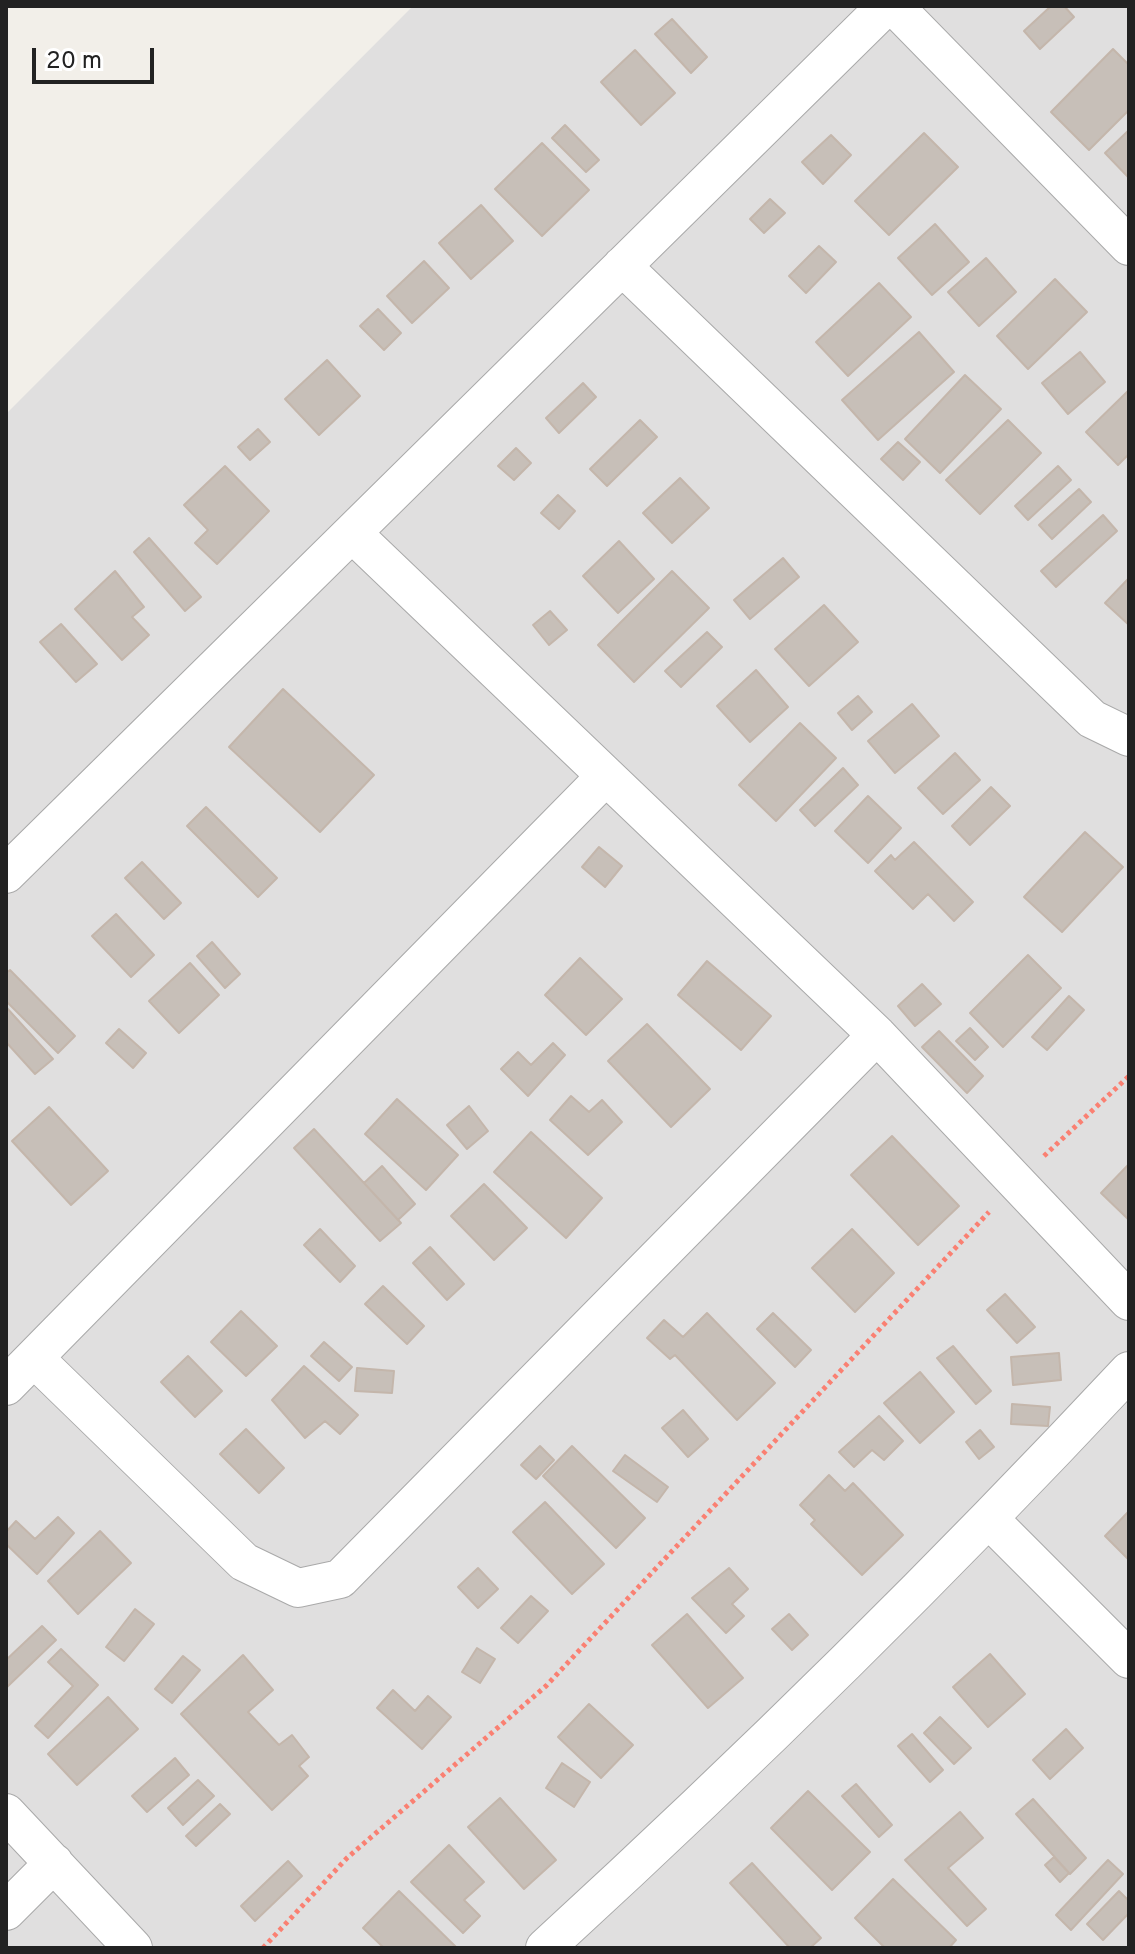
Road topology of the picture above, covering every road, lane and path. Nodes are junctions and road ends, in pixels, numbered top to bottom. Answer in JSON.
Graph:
{"nodes":[{"id":1,"x":886,"y":6,"type":"edge"},
{"id":2,"x":894,"y":6,"type":"edge"},
{"id":3,"x":1129,"y":246,"type":"edge"},
{"id":4,"x":622,"y":266,"type":"junction"},
{"id":5,"x":352,"y":533,"type":"junction"},
{"id":6,"x":1129,"y":737,"type":"edge"},
{"id":7,"x":606,"y":776,"type":"junction"},
{"id":8,"x":6,"y":874,"type":"edge"},
{"id":9,"x":877,"y":1035,"type":"junction"},
{"id":10,"x":1129,"y":1076,"type":"edge"},
{"id":11,"x":1016,"y":1183,"type":"junction"},
{"id":12,"x":1129,"y":1301,"type":"edge"},
{"id":13,"x":34,"y":1358,"type":"junction"},
{"id":14,"x":1129,"y":1371,"type":"edge"},
{"id":15,"x":6,"y":1386,"type":"edge"},
{"id":16,"x":990,"y":1520,"type":"junction"},
{"id":17,"x":1129,"y":1659,"type":"edge"},
{"id":18,"x":6,"y":1813,"type":"edge"},
{"id":19,"x":54,"y":1863,"type":"junction"},
{"id":20,"x":6,"y":1911,"type":"edge"},
{"id":21,"x":133,"y":1948,"type":"edge"},
{"id":22,"x":263,"y":1948,"type":"edge"},
{"id":23,"x":545,"y":1948,"type":"edge"}],
"edges":[{"from":1,"to":4,"type":"street"},
{"from":2,"to":3,"type":"street"},
{"from":4,"to":5,"type":"street"},
{"from":4,"to":6,"type":"street"},
{"from":5,"to":7,"type":"street"},
{"from":5,"to":8,"type":"street"},
{"from":7,"to":9,"type":"street"},
{"from":7,"to":13,"type":"street"},
{"from":9,"to":11,"type":"street"},
{"from":9,"to":13,"type":"street"},
{"from":10,"to":11,"type":"path"},
{"from":11,"to":12,"type":"street"},
{"from":11,"to":22,"type":"path"},
{"from":13,"to":15,"type":"street"},
{"from":14,"to":16,"type":"street"},
{"from":16,"to":17,"type":"street"},
{"from":16,"to":23,"type":"street"},
{"from":18,"to":19,"type":"street"},
{"from":19,"to":20,"type":"street"},
{"from":19,"to":21,"type":"street"}]}
